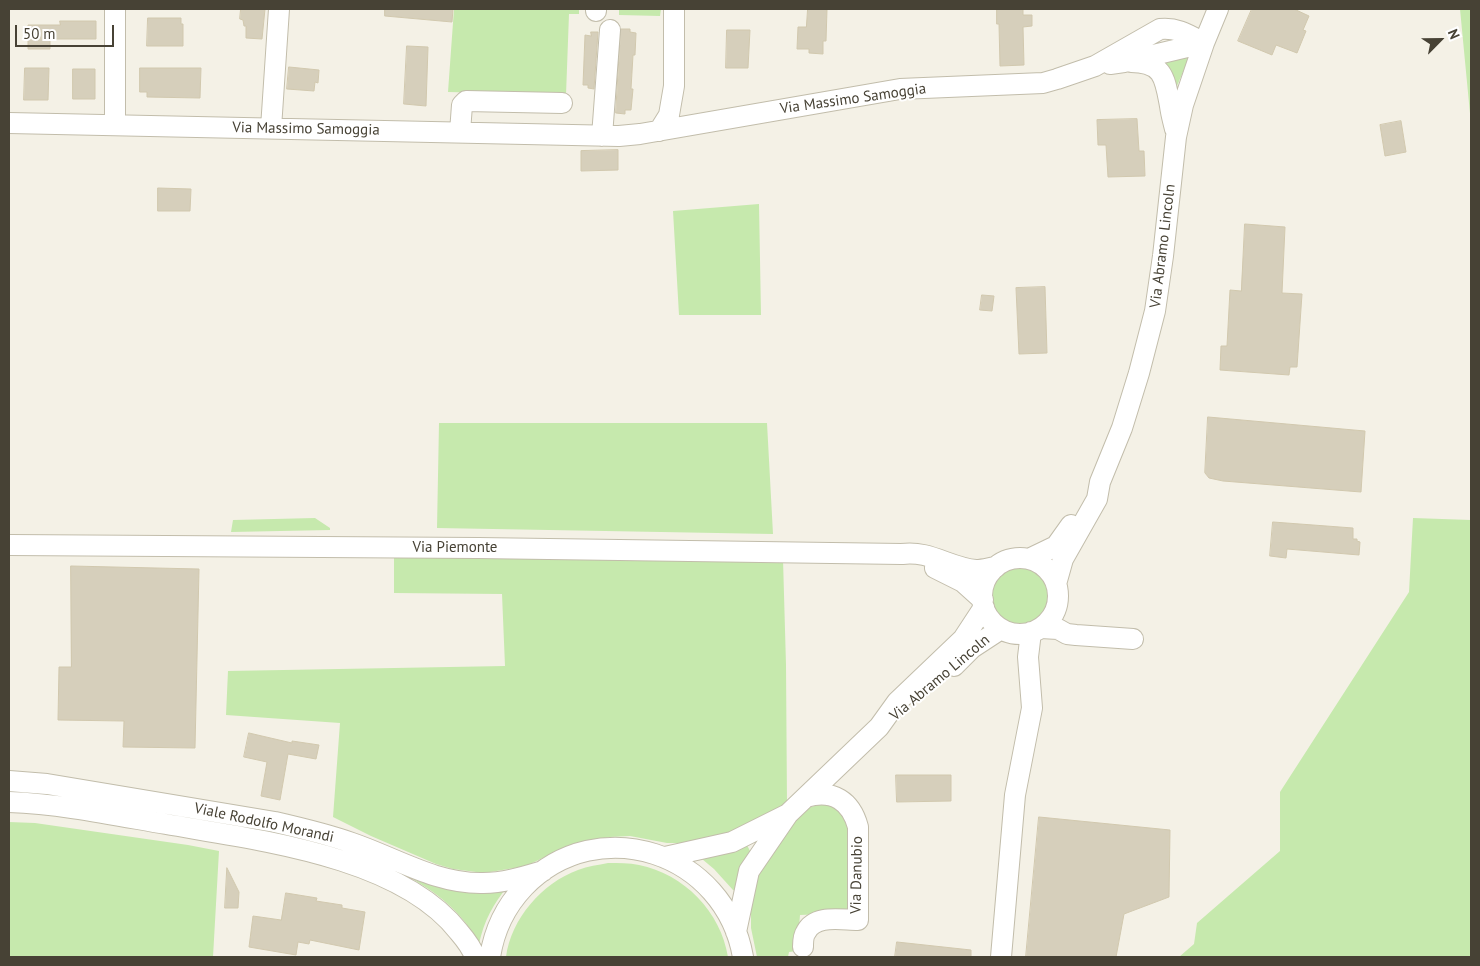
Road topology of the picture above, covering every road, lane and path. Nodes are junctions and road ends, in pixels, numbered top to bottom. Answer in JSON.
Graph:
{"nodes":[{"id":1,"x":115,"y":9,"type":"edge"},
{"id":2,"x":279,"y":9,"type":"edge"},
{"id":3,"x":674,"y":9,"type":"edge"},
{"id":4,"x":1211,"y":26,"type":"edge"},
{"id":5,"x":610,"y":30,"type":"dead end"},
{"id":6,"x":1124,"y":62,"type":"junction"},
{"id":7,"x":1095,"y":66,"type":"junction"},
{"id":8,"x":674,"y":86,"type":"junction"},
{"id":9,"x":562,"y":103,"type":"dead end"},
{"id":10,"x":9,"y":123,"type":"edge"},
{"id":11,"x":699,"y":124,"type":"junction"},
{"id":12,"x":115,"y":125,"type":"junction"},
{"id":13,"x":271,"y":128,"type":"junction"},
{"id":14,"x":659,"y":131,"type":"junction"},
{"id":15,"x":460,"y":132,"type":"junction"},
{"id":16,"x":602,"y":136,"type":"junction"},
{"id":17,"x":1176,"y":137,"type":"junction"},
{"id":18,"x":1100,"y":482,"type":"junction"},
{"id":19,"x":9,"y":545,"type":"edge"},
{"id":20,"x":902,"y":554,"type":"junction"},
{"id":21,"x":1029,"y":559,"type":"junction"},
{"id":22,"x":996,"y":567,"type":"junction"},
{"id":23,"x":1057,"y":592,"type":"junction"},
{"id":24,"x":983,"y":604,"type":"junction"},
{"id":25,"x":1004,"y":630,"type":"junction"},
{"id":26,"x":1036,"y":630,"type":"junction"},
{"id":27,"x":1076,"y":636,"type":"junction"},
{"id":28,"x":1133,"y":639,"type":"dead end"},
{"id":29,"x":1029,"y":725,"type":"junction"},
{"id":30,"x":879,"y":727,"type":"junction"},
{"id":31,"x":9,"y":781,"type":"edge"},
{"id":32,"x":806,"y":797,"type":"junction"},
{"id":33,"x":9,"y":802,"type":"edge"},
{"id":34,"x":788,"y":814,"type":"junction"},
{"id":35,"x":665,"y":857,"type":"junction"},
{"id":36,"x":543,"y":871,"type":"junction"},
{"id":37,"x":736,"y":932,"type":"junction"},
{"id":38,"x":803,"y":948,"type":"dead end"},
{"id":39,"x":475,"y":957,"type":"edge"},
{"id":40,"x":490,"y":957,"type":"edge"},
{"id":41,"x":742,"y":957,"type":"edge"},
{"id":42,"x":1001,"y":957,"type":"edge"}],
"edges":[{"from":1,"to":12,"type":"street"},
{"from":2,"to":13,"type":"street"},
{"from":3,"to":8,"type":"street"},
{"from":4,"to":6,"type":"street","name":"Via Massimo Samoggia"},
{"from":4,"to":7,"type":"street","name":"Via Massimo Samoggia"},
{"from":4,"to":17,"type":"street","name":"Via Abramo Lincoln"},
{"from":5,"to":16,"type":"street"},
{"from":6,"to":7,"type":"street","name":"Via Massimo Samoggia"},
{"from":6,"to":17,"type":"street","name":"Via Massimo Samoggia"},
{"from":7,"to":11,"type":"street","name":"Via Massimo Samoggia"},
{"from":8,"to":11,"type":"street"},
{"from":8,"to":14,"type":"street"},
{"from":9,"to":15,"type":"street"},
{"from":10,"to":12,"type":"street","name":"Via Massimo Samoggia"},
{"from":11,"to":14,"type":"street","name":"Via Massimo Samoggia"},
{"from":12,"to":13,"type":"street","name":"Via Massimo Samoggia"},
{"from":13,"to":15,"type":"street","name":"Via Massimo Samoggia"},
{"from":14,"to":16,"type":"street","name":"Via Massimo Samoggia"},
{"from":15,"to":16,"type":"street","name":"Via Massimo Samoggia"},
{"from":17,"to":18,"type":"street","name":"Via Abramo Lincoln"},
{"from":18,"to":21,"type":"street","name":"Via Abramo Lincoln"},
{"from":18,"to":23,"type":"street","name":"Via Abramo Lincoln"},
{"from":19,"to":20,"type":"street","name":"Via Piemonte"},
{"from":20,"to":22,"type":"street","name":"Via Piemonte"},
{"from":20,"to":24,"type":"street","name":"Via Piemonte"},
{"from":21,"to":22,"type":"street"},
{"from":21,"to":23,"type":"street"},
{"from":22,"to":24,"type":"street"},
{"from":23,"to":26,"type":"street"},
{"from":23,"to":27,"type":"street"},
{"from":24,"to":25,"type":"street"},
{"from":24,"to":30,"type":"street","name":"Via Abramo Lincoln"},
{"from":25,"to":26,"type":"street"},
{"from":25,"to":29,"type":"street"},
{"from":25,"to":30,"type":"street","name":"Via Abramo Lincoln"},
{"from":26,"to":27,"type":"street"},
{"from":26,"to":29,"type":"street"},
{"from":27,"to":28,"type":"street"},
{"from":29,"to":42,"type":"street"},
{"from":30,"to":32,"type":"street","name":"Via Abramo Lincoln"},
{"from":31,"to":36,"type":"street","name":"Viale Rodolfo Morandi"},
{"from":32,"to":34,"type":"street","name":"Via Abramo Lincoln"},
{"from":32,"to":38,"type":"street","name":"Via Danubio"},
{"from":33,"to":39,"type":"street","name":"Viale Rodolfo Morandi"},
{"from":34,"to":35,"type":"street","name":"Via Abramo Lincoln"},
{"from":34,"to":37,"type":"street","name":"Via Abramo Lincoln"},
{"from":35,"to":36,"type":"street","name":"Viale Rodolfo Morandi"},
{"from":35,"to":37,"type":"street","name":"Viale Rodolfo Morandi"},
{"from":36,"to":40,"type":"street","name":"Viale Rodolfo Morandi"},
{"from":37,"to":41,"type":"street","name":"Viale Rodolfo Morandi"}]}
